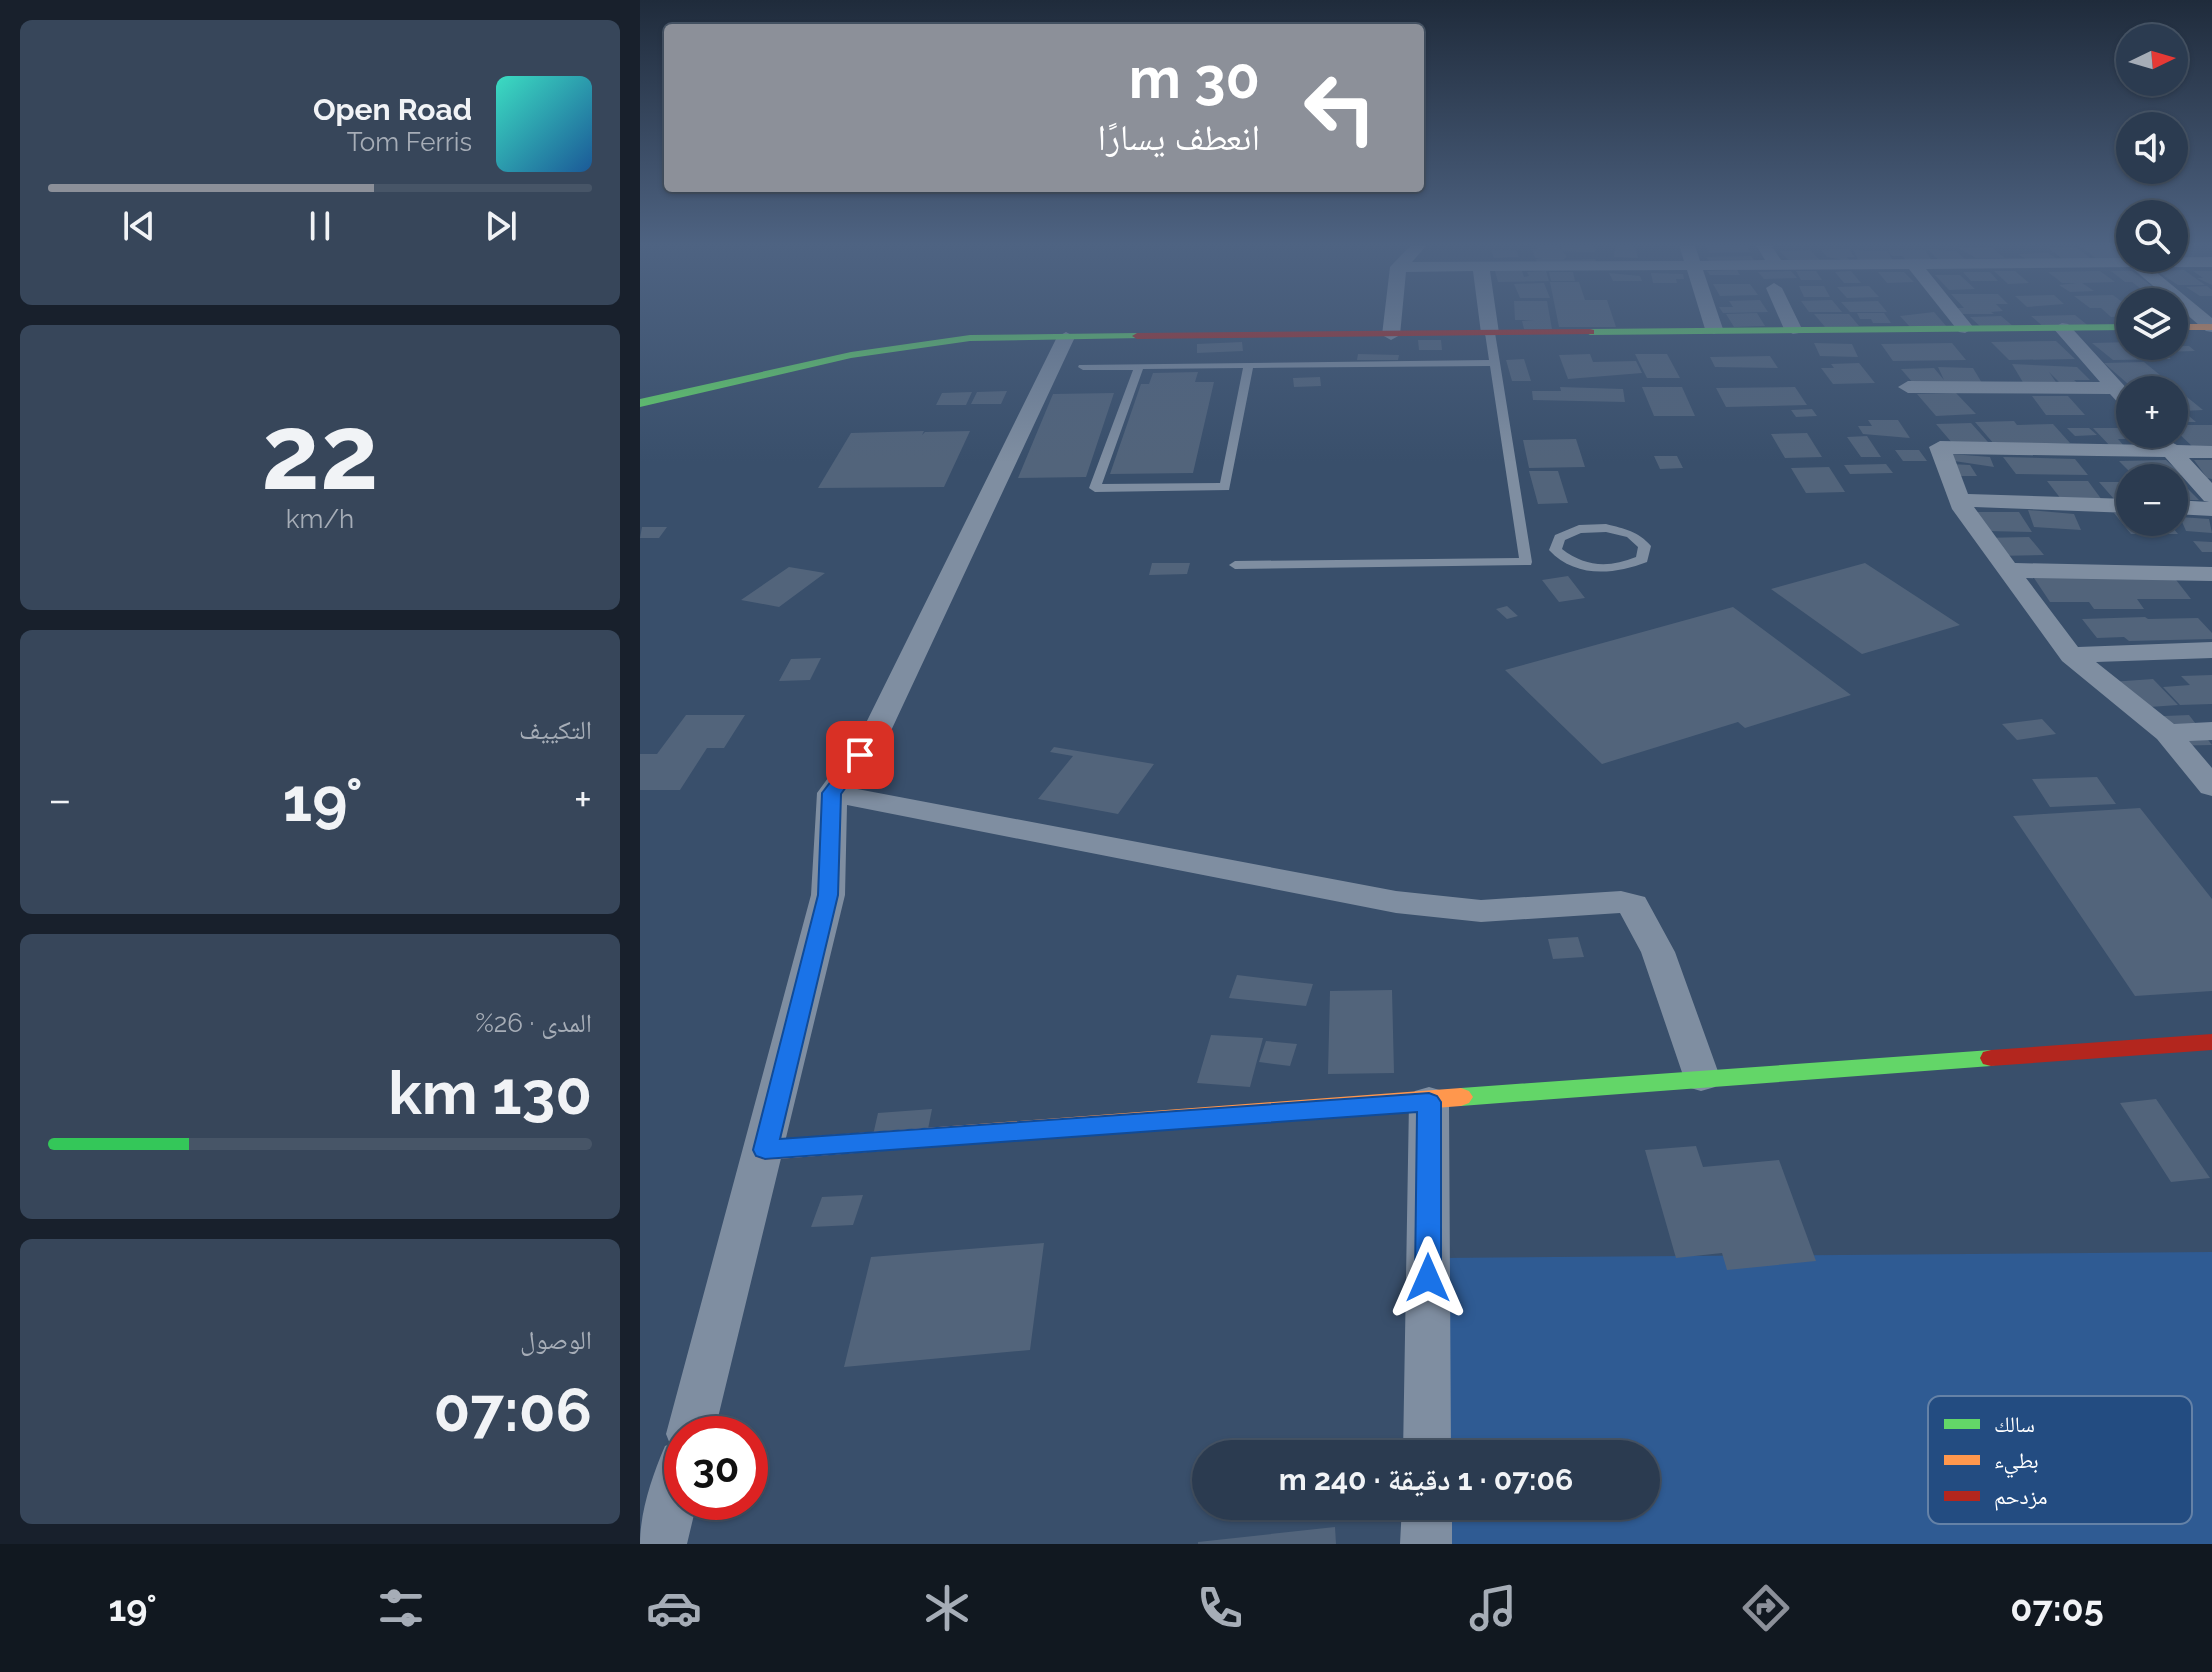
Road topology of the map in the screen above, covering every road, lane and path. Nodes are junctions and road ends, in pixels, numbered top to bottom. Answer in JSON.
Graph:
{"nodes":[{"id":1,"x":1393,"y":317,"type":"edge"},
{"id":2,"x":1488,"y":317,"type":"edge"},
{"id":3,"x":1710,"y":317,"type":"edge"},
{"id":4,"x":1787,"y":317,"type":"edge"},
{"id":5,"x":1956,"y":317,"type":"edge"},
{"id":6,"x":2116,"y":327,"type":"edge"},
{"id":7,"x":2188,"y":327,"type":"edge"},
{"id":8,"x":2212,"y":327,"type":"edge"},
{"id":9,"x":1965,"y":328,"type":"junction"},
{"id":10,"x":2062,"y":328,"type":"junction"},
{"id":11,"x":1714,"y":329,"type":"junction"},
{"id":12,"x":1793,"y":329,"type":"junction"},
{"id":13,"x":1490,"y":333,"type":"junction"},
{"id":14,"x":1391,"y":335,"type":"junction"},
{"id":15,"x":1066,"y":337,"type":"junction"},
{"id":16,"x":1495,"y":363,"type":"junction"},
{"id":17,"x":1249,"y":365,"type":"junction"},
{"id":18,"x":1139,"y":366,"type":"junction"},
{"id":19,"x":1083,"y":367,"type":"dead end"},
{"id":20,"x":1908,"y":387,"type":"dead end"},
{"id":21,"x":2115,"y":388,"type":"joint"},
{"id":22,"x":640,"y":403,"type":"edge"},
{"id":23,"x":2116,"y":444,"type":"edge"},
{"id":24,"x":2169,"y":448,"type":"edge"},
{"id":25,"x":2188,"y":448,"type":"edge"},
{"id":26,"x":2212,"y":452,"type":"edge"},
{"id":27,"x":2212,"y":496,"type":"edge"},
{"id":28,"x":1960,"y":500,"type":"junction"},
{"id":29,"x":2116,"y":506,"type":"edge"},
{"id":30,"x":2188,"y":508,"type":"edge"},
{"id":31,"x":2212,"y":509,"type":"edge"},
{"id":32,"x":1524,"y":550,"type":"junction"},
{"id":33,"x":1555,"y":550,"type":"junction"},
{"id":34,"x":1235,"y":565,"type":"dead end"},
{"id":35,"x":2009,"y":570,"type":"junction"},
{"id":36,"x":2212,"y":574,"type":"edge"},
{"id":37,"x":2212,"y":650,"type":"edge"},
{"id":38,"x":2071,"y":655,"type":"junction"},
{"id":39,"x":2212,"y":731,"type":"edge"},
{"id":40,"x":2167,"y":733,"type":"junction"},
{"id":41,"x":2212,"y":787,"type":"edge"},
{"id":42,"x":832,"y":793,"type":"junction"},
{"id":43,"x":2212,"y":1042,"type":"edge"},
{"id":44,"x":1701,"y":1077,"type":"junction"},
{"id":45,"x":1429,"y":1102,"type":"junction"},
{"id":46,"x":765,"y":1150,"type":"junction"},
{"id":47,"x":695,"y":1416,"type":"edge"},
{"id":48,"x":1427,"y":1440,"type":"edge"},
{"id":49,"x":667,"y":1520,"type":"edge"},
{"id":50,"x":1427,"y":1520,"type":"edge"},
{"id":51,"x":661,"y":1544,"type":"edge"},
{"id":52,"x":1426,"y":1544,"type":"edge"}],
"edges":[{"from":1,"to":14,"type":"street"},
{"from":2,"to":13,"type":"street"},
{"from":3,"to":11,"type":"street"},
{"from":4,"to":12,"type":"street"},
{"from":5,"to":9,"type":"street"},
{"from":6,"to":10,"type":"street"},
{"from":7,"to":8,"type":"street"},
{"from":9,"to":10,"type":"street"},
{"from":9,"to":12,"type":"street"},
{"from":10,"to":21,"type":"street"},
{"from":11,"to":12,"type":"street"},
{"from":11,"to":13,"type":"street"},
{"from":13,"to":14,"type":"street"},
{"from":13,"to":16,"type":"lane"},
{"from":14,"to":15,"type":"street"},
{"from":15,"to":22,"type":"street"},
{"from":15,"to":42,"type":"street"},
{"from":16,"to":17,"type":"lane"},
{"from":16,"to":32,"type":"lane"},
{"from":17,"to":18,"type":"lane"},
{"from":17,"to":18,"type":"lane"},
{"from":18,"to":19,"type":"lane"},
{"from":20,"to":21,"type":"street"},
{"from":23,"to":28,"type":"street"},
{"from":24,"to":27,"type":"street"},
{"from":25,"to":26,"type":"street"},
{"from":28,"to":29,"type":"street"},
{"from":28,"to":35,"type":"street"},
{"from":30,"to":31,"type":"street"},
{"from":32,"to":33,"type":"lane"},
{"from":32,"to":34,"type":"lane"},
{"from":33,"to":33,"type":"lane"},
{"from":35,"to":36,"type":"street"},
{"from":35,"to":38,"type":"street"},
{"from":37,"to":38,"type":"street"},
{"from":38,"to":40,"type":"street"},
{"from":39,"to":40,"type":"street"},
{"from":40,"to":41,"type":"street"},
{"from":42,"to":44,"type":"street"},
{"from":42,"to":46,"type":"street"},
{"from":43,"to":44,"type":"street"},
{"from":44,"to":45,"type":"street"},
{"from":45,"to":46,"type":"street"},
{"from":45,"to":48,"type":"street"},
{"from":46,"to":47,"type":"street"},
{"from":49,"to":51,"type":"street"},
{"from":50,"to":52,"type":"street"}]}
